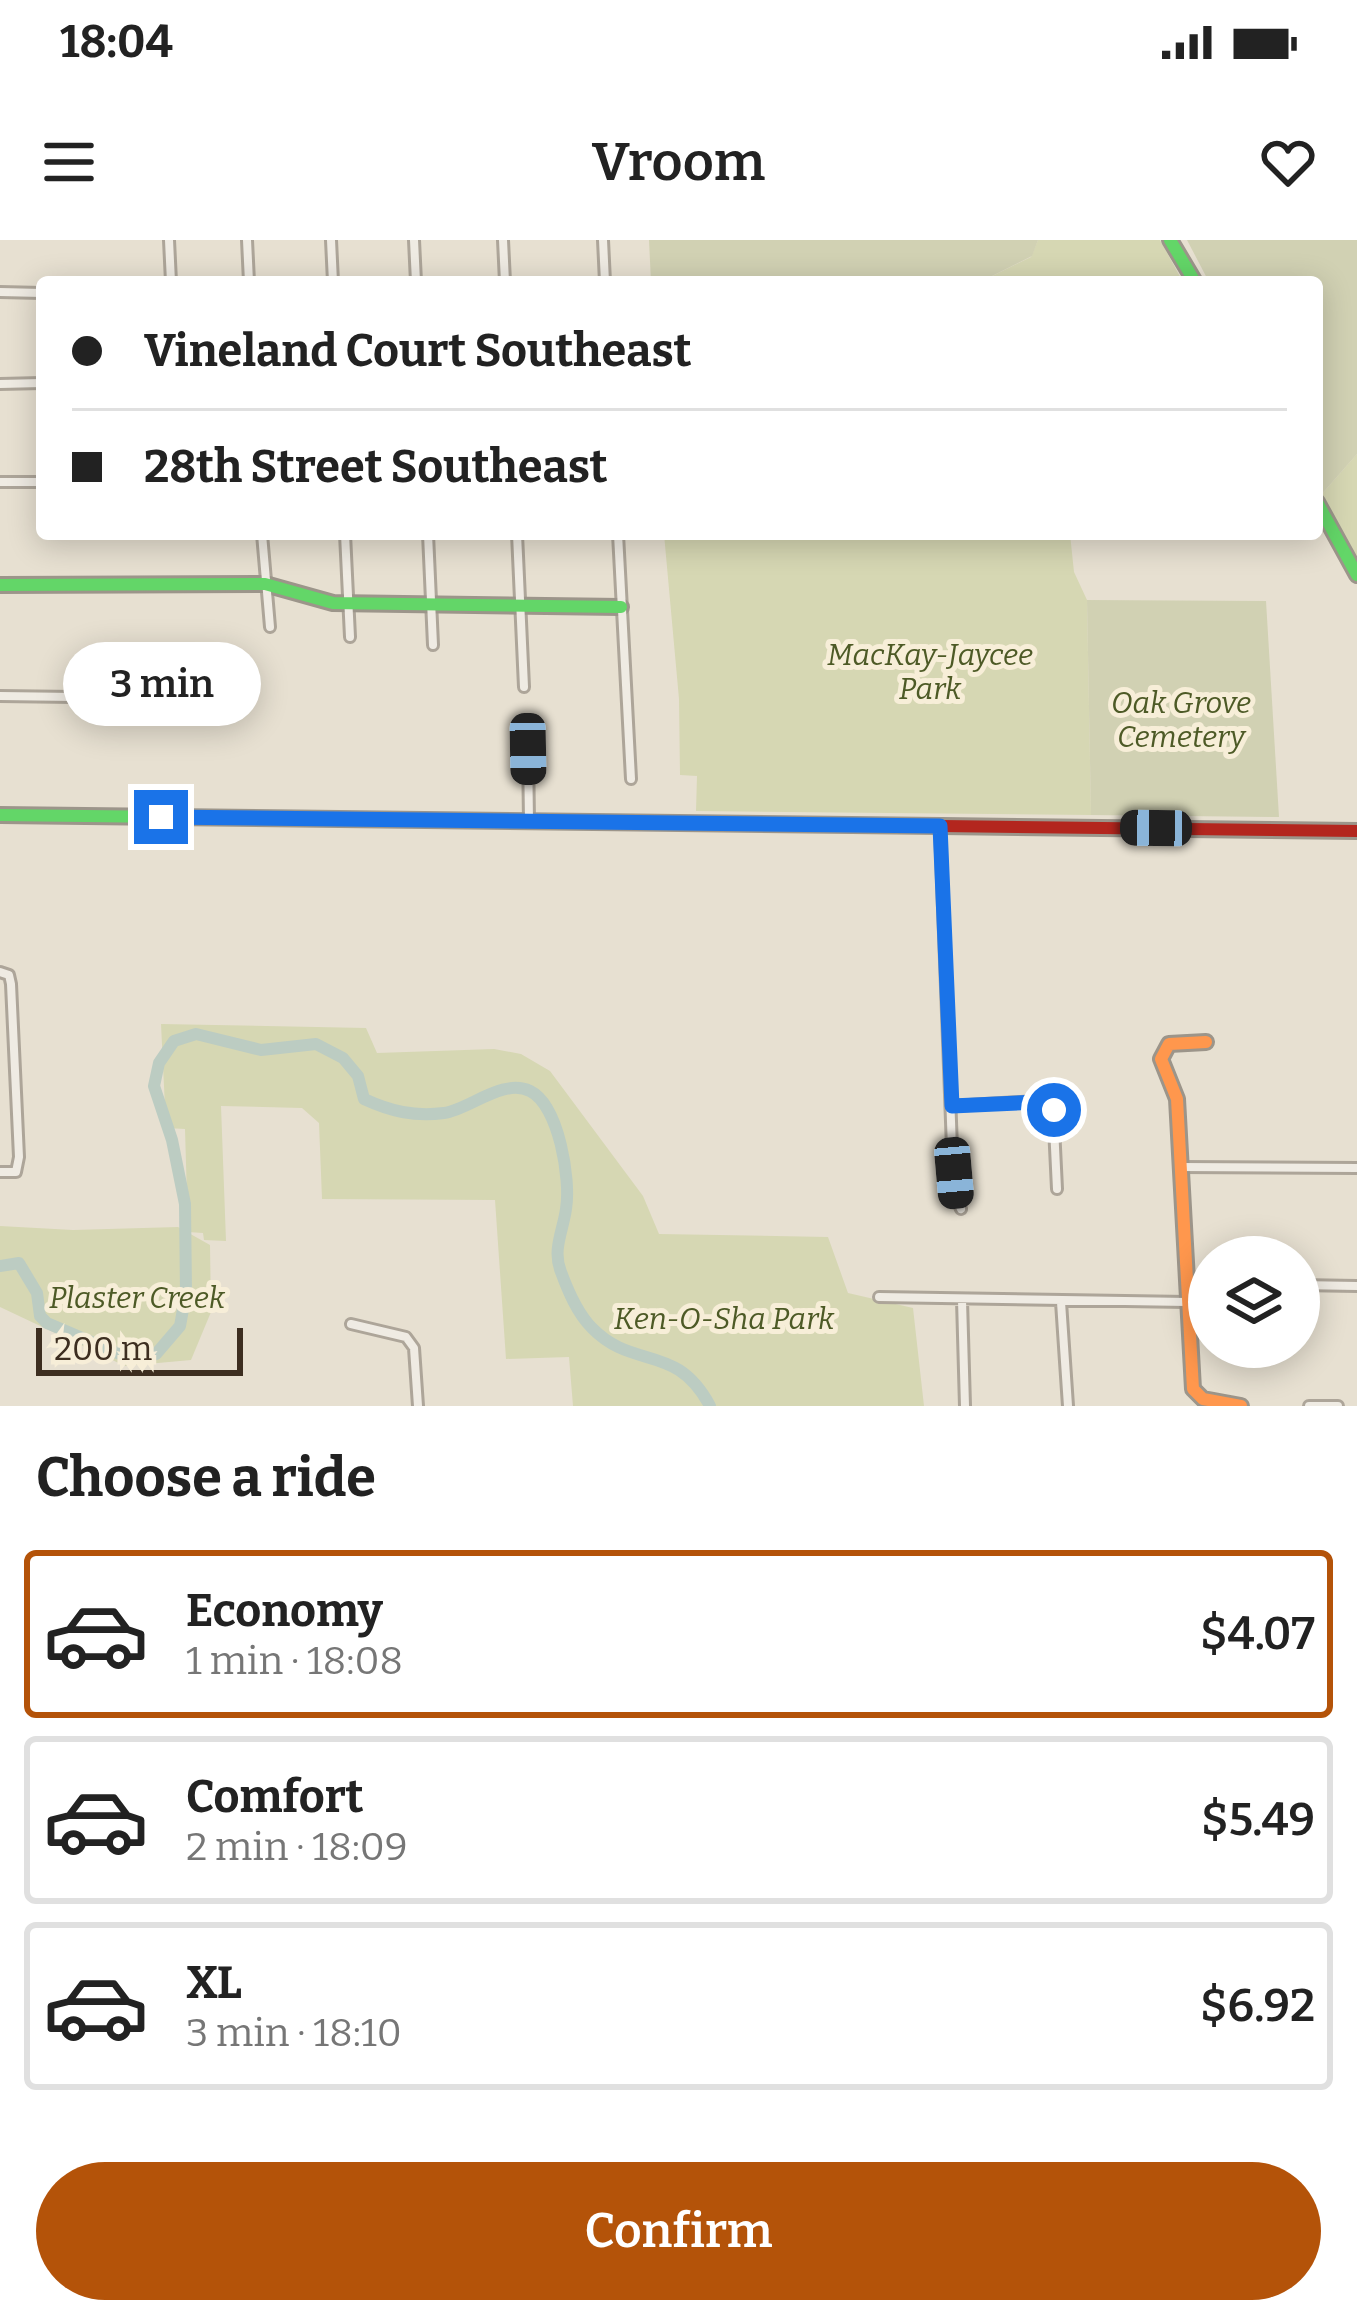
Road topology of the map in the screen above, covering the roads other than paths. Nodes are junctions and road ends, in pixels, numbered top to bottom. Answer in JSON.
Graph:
{"nodes":[{"id":1,"x":169,"y":240,"type":"edge"},
{"id":2,"x":247,"y":240,"type":"edge"},
{"id":3,"x":331,"y":240,"type":"edge"},
{"id":4,"x":414,"y":240,"type":"edge"},
{"id":5,"x":503,"y":240,"type":"edge"},
{"id":6,"x":603,"y":240,"type":"edge"},
{"id":7,"x":1170,"y":240,"type":"edge"},
{"id":8,"x":171,"y":276,"type":"edge"},
{"id":9,"x":249,"y":276,"type":"edge"},
{"id":10,"x":333,"y":276,"type":"edge"},
{"id":11,"x":416,"y":276,"type":"edge"},
{"id":12,"x":505,"y":276,"type":"edge"},
{"id":13,"x":605,"y":276,"type":"edge"},
{"id":14,"x":1191,"y":276,"type":"edge"},
{"id":15,"x":0,"y":292,"type":"edge"},
{"id":16,"x":36,"y":293,"type":"edge"},
{"id":17,"x":36,"y":382,"type":"edge"},
{"id":18,"x":0,"y":384,"type":"edge"},
{"id":19,"x":0,"y":482,"type":"edge"},
{"id":20,"x":36,"y":482,"type":"edge"},
{"id":21,"x":1323,"y":513,"type":"edge"},
{"id":22,"x":262,"y":540,"type":"edge"},
{"id":23,"x":345,"y":540,"type":"edge"},
{"id":24,"x":428,"y":540,"type":"edge"},
{"id":25,"x":517,"y":540,"type":"edge"},
{"id":26,"x":618,"y":540,"type":"edge"},
{"id":27,"x":1357,"y":575,"type":"edge"},
{"id":28,"x":265,"y":584,"type":"junction"},
{"id":29,"x":0,"y":585,"type":"edge"},
{"id":30,"x":349,"y":603,"type":"junction"},
{"id":31,"x":432,"y":604,"type":"junction"},
{"id":32,"x":520,"y":607,"type":"junction"},
{"id":33,"x":621,"y":607,"type":"junction"},
{"id":34,"x":270,"y":627,"type":"dead end"},
{"id":35,"x":350,"y":637,"type":"dead end"},
{"id":36,"x":433,"y":645,"type":"dead end"},
{"id":37,"x":524,"y":687,"type":"dead end"},
{"id":38,"x":0,"y":696,"type":"edge"},
{"id":39,"x":224,"y":699,"type":"dead end"},
{"id":40,"x":528,"y":749,"type":"dead end"},
{"id":41,"x":632,"y":779,"type":"dead end"},
{"id":42,"x":0,"y":814,"type":"edge"},
{"id":43,"x":529,"y":821,"type":"junction"},
{"id":44,"x":940,"y":826,"type":"junction"},
{"id":45,"x":1357,"y":831,"type":"edge"},
{"id":46,"x":4,"y":974,"type":"edge"},
{"id":47,"x":1206,"y":1042,"type":"dead end"},
{"id":48,"x":952,"y":1106,"type":"junction"},
{"id":49,"x":1180,"y":1167,"type":"junction"},
{"id":50,"x":1357,"y":1168,"type":"edge"},
{"id":51,"x":0,"y":1172,"type":"edge"},
{"id":52,"x":1058,"y":1189,"type":"dead end"},
{"id":53,"x":961,"y":1209,"type":"dead end"},
{"id":54,"x":1320,"y":1286,"type":"edge"},
{"id":55,"x":1357,"y":1286,"type":"edge"},
{"id":56,"x":879,"y":1297,"type":"dead end"},
{"id":57,"x":962,"y":1300,"type":"junction"},
{"id":58,"x":1061,"y":1302,"type":"junction"},
{"id":59,"x":1186,"y":1302,"type":"junction"},
{"id":60,"x":351,"y":1324,"type":"dead end"},
{"id":61,"x":418,"y":1406,"type":"edge"},
{"id":62,"x":965,"y":1406,"type":"edge"},
{"id":63,"x":1069,"y":1406,"type":"edge"},
{"id":64,"x":1241,"y":1406,"type":"edge"},
{"id":65,"x":1309,"y":1406,"type":"edge"},
{"id":66,"x":1338,"y":1406,"type":"edge"}],
"edges":[{"from":1,"to":8,"type":"street"},
{"from":2,"to":9,"type":"street"},
{"from":3,"to":10,"type":"street"},
{"from":4,"to":11,"type":"street"},
{"from":5,"to":12,"type":"street"},
{"from":6,"to":13,"type":"street"},
{"from":7,"to":14,"type":"main road"},
{"from":15,"to":16,"type":"street"},
{"from":17,"to":18,"type":"street"},
{"from":19,"to":20,"type":"street"},
{"from":21,"to":27,"type":"main road"},
{"from":22,"to":28,"type":"street"},
{"from":23,"to":30,"type":"street"},
{"from":24,"to":31,"type":"street"},
{"from":25,"to":32,"type":"street"},
{"from":26,"to":33,"type":"street"},
{"from":28,"to":29,"type":"main road"},
{"from":28,"to":30,"type":"main road"},
{"from":28,"to":34,"type":"street"},
{"from":30,"to":31,"type":"main road"},
{"from":30,"to":35,"type":"street"},
{"from":31,"to":32,"type":"main road"},
{"from":31,"to":36,"type":"street"},
{"from":32,"to":33,"type":"main road"},
{"from":32,"to":37,"type":"street"},
{"from":33,"to":41,"type":"street"},
{"from":38,"to":39,"type":"street"},
{"from":40,"to":43,"type":"street"},
{"from":42,"to":43,"type":"main road"},
{"from":43,"to":44,"type":"main road"},
{"from":44,"to":45,"type":"main road"},
{"from":44,"to":48,"type":"street"},
{"from":46,"to":51,"type":"street"},
{"from":47,"to":49,"type":"main road"},
{"from":48,"to":52,"type":"street"},
{"from":48,"to":53,"type":"street"},
{"from":49,"to":50,"type":"street"},
{"from":49,"to":59,"type":"main road"},
{"from":54,"to":55,"type":"street"},
{"from":56,"to":57,"type":"street"},
{"from":57,"to":58,"type":"street"},
{"from":57,"to":62,"type":"street"},
{"from":58,"to":59,"type":"street"},
{"from":58,"to":63,"type":"street"},
{"from":59,"to":64,"type":"main road"},
{"from":60,"to":61,"type":"street"},
{"from":65,"to":66,"type":"street"}]}
